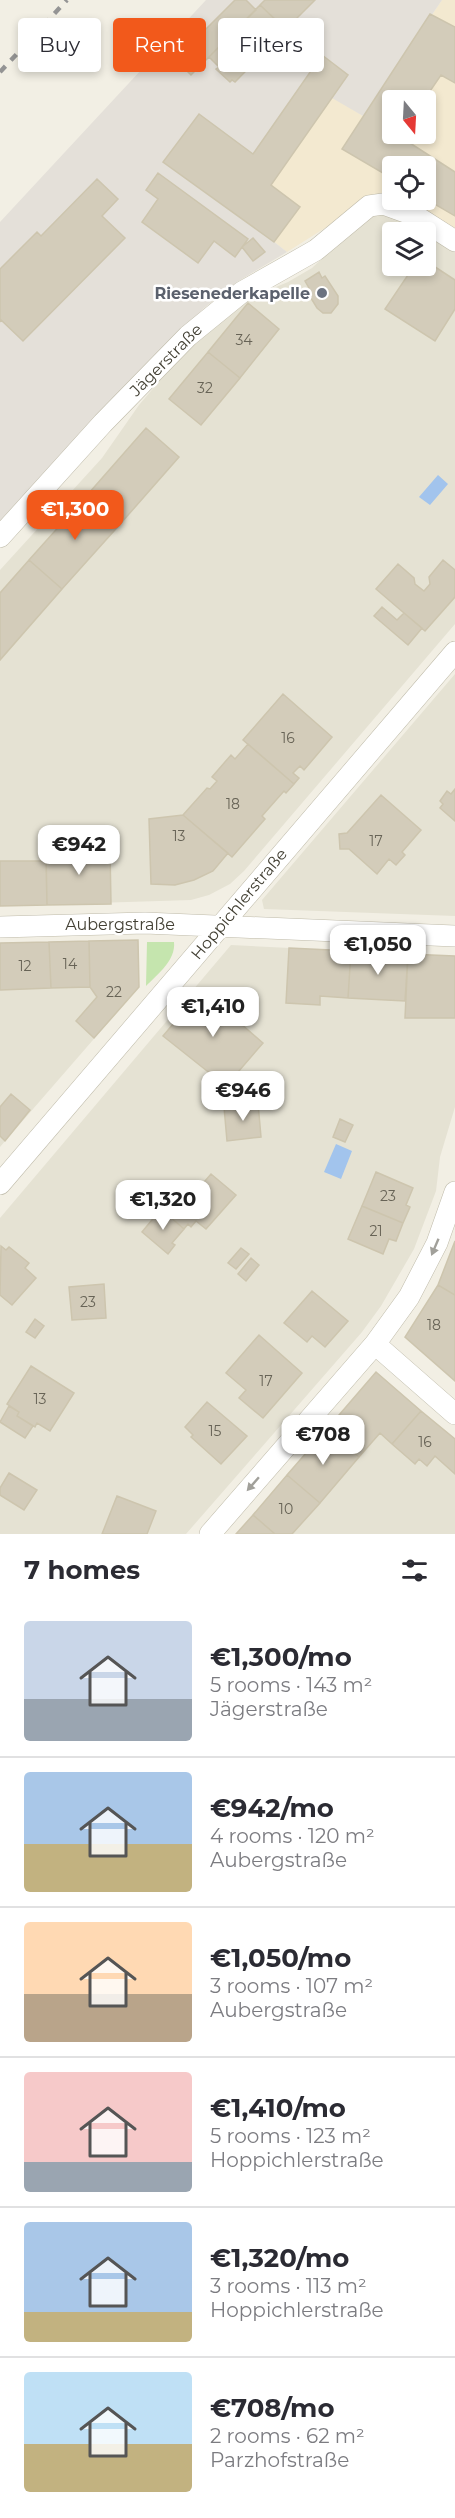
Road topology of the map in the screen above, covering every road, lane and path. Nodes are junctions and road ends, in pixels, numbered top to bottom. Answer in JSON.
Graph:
{"nodes":[{"id":1,"x":455,"y":241,"type":"edge"},
{"id":2,"x":0,"y":537,"type":"edge"},
{"id":3,"x":455,"y":652,"type":"edge"},
{"id":4,"x":220,"y":926,"type":"junction"},
{"id":5,"x":0,"y":927,"type":"edge"},
{"id":6,"x":455,"y":936,"type":"edge"},
{"id":7,"x":0,"y":1184,"type":"edge"},
{"id":8,"x":455,"y":1192,"type":"edge"},
{"id":9,"x":375,"y":1344,"type":"junction"},
{"id":10,"x":455,"y":1414,"type":"edge"},
{"id":11,"x":210,"y":1534,"type":"edge"}],
"edges":[{"from":1,"to":2,"type":"street","name":"Jägerstraße"},
{"from":3,"to":4,"type":"street","name":"Hoppichlerstraße"},
{"from":4,"to":5,"type":"street","name":"Aubergstraße"},
{"from":4,"to":6,"type":"street","name":"Aubergstraße"},
{"from":4,"to":7,"type":"street","name":"Hoppichlerstraße"},
{"from":8,"to":9,"type":"street","one_way":true},
{"from":9,"to":10,"type":"street"},
{"from":9,"to":11,"type":"street","one_way":true}]}
